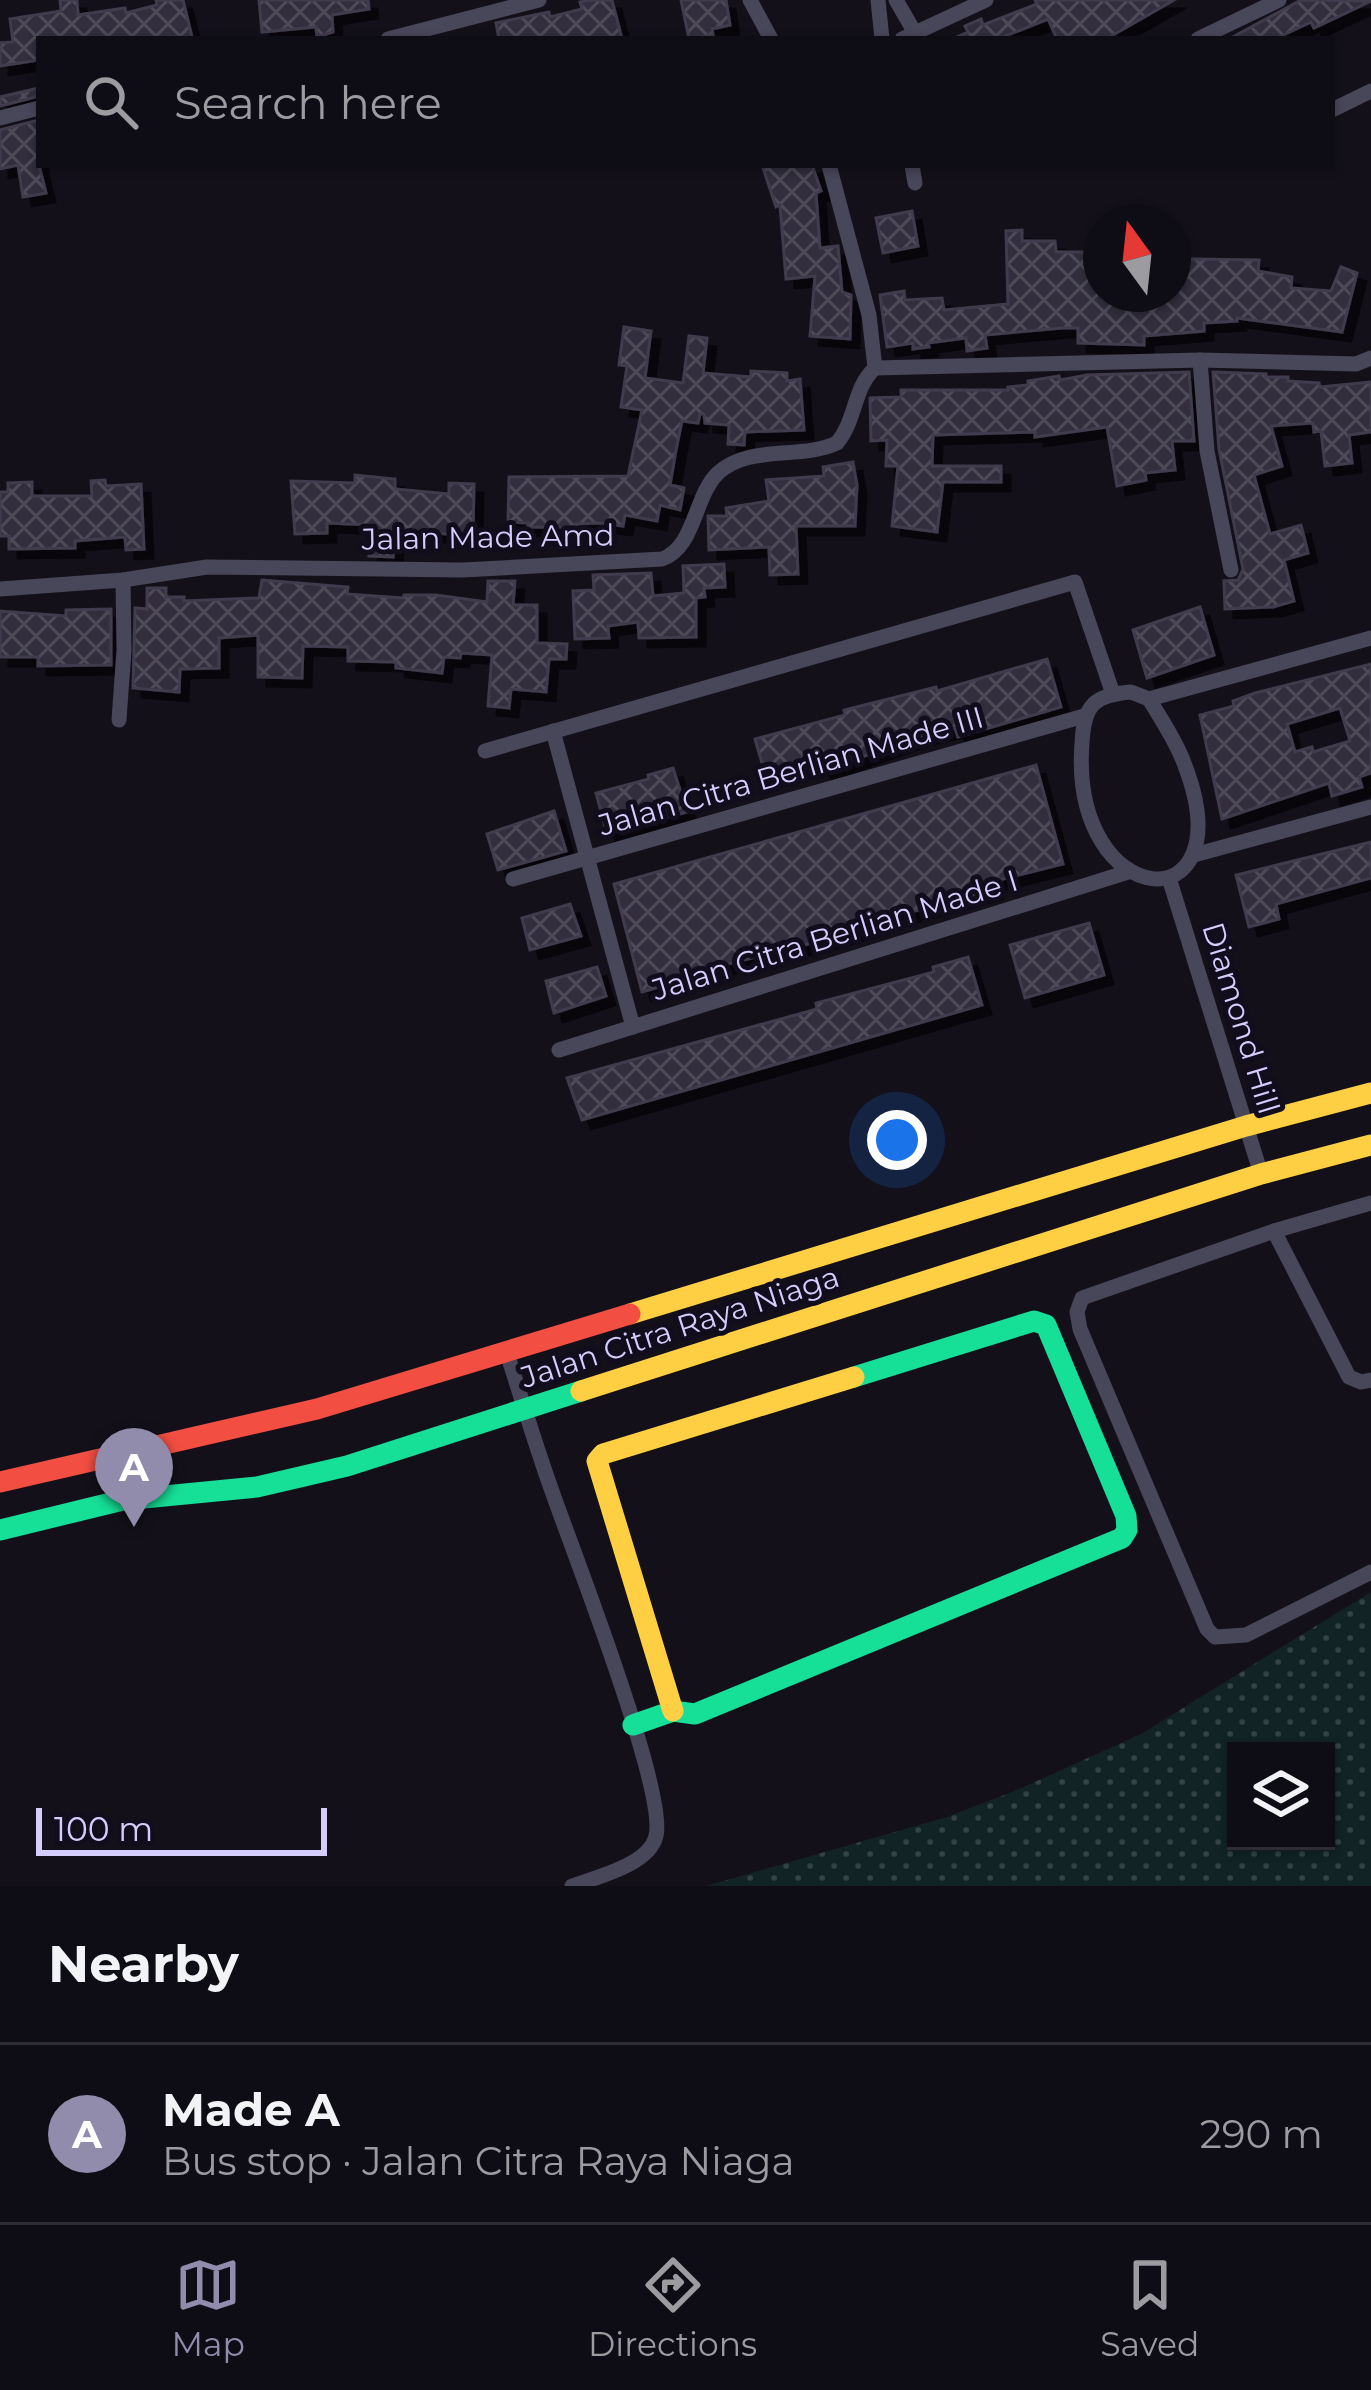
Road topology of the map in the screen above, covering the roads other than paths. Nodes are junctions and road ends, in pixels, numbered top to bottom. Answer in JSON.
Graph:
{"nodes":[{"id":1,"x":539,"y":0,"type":"edge"},
{"id":2,"x":751,"y":0,"type":"edge"},
{"id":3,"x":878,"y":0,"type":"edge"},
{"id":4,"x":896,"y":0,"type":"edge"},
{"id":5,"x":986,"y":0,"type":"edge"},
{"id":6,"x":1279,"y":0,"type":"edge"},
{"id":7,"x":400,"y":36,"type":"edge"},
{"id":8,"x":769,"y":36,"type":"edge"},
{"id":9,"x":882,"y":36,"type":"edge"},
{"id":10,"x":909,"y":36,"type":"edge"},
{"id":11,"x":1204,"y":36,"type":"edge"},
{"id":12,"x":1371,"y":91,"type":"edge"},
{"id":13,"x":36,"y":109,"type":"edge"},
{"id":14,"x":1335,"y":109,"type":"edge"},
{"id":15,"x":0,"y":118,"type":"edge"},
{"id":16,"x":830,"y":168,"type":"edge"},
{"id":17,"x":912,"y":168,"type":"edge"},
{"id":18,"x":915,"y":183,"type":"dead end"},
{"id":19,"x":1200,"y":360,"type":"junction"},
{"id":20,"x":1363,"y":361,"type":"edge"},
{"id":21,"x":875,"y":368,"type":"junction"},
{"id":22,"x":1231,"y":570,"type":"dead end"},
{"id":23,"x":123,"y":580,"type":"junction"},
{"id":24,"x":0,"y":589,"type":"edge"},
{"id":25,"x":1371,"y":638,"type":"edge"},
{"id":26,"x":1113,"y":694,"type":"junction"},
{"id":27,"x":1149,"y":699,"type":"junction"},
{"id":28,"x":1084,"y":716,"type":"junction"},
{"id":29,"x":119,"y":720,"type":"dead end"},
{"id":30,"x":553,"y":731,"type":"junction"},
{"id":31,"x":485,"y":751,"type":"dead end"},
{"id":32,"x":1371,"y":807,"type":"edge"},
{"id":33,"x":1194,"y":855,"type":"junction"},
{"id":34,"x":590,"y":856,"type":"junction"},
{"id":35,"x":1127,"y":872,"type":"junction"},
{"id":36,"x":1169,"y":878,"type":"junction"},
{"id":37,"x":513,"y":879,"type":"dead end"},
{"id":38,"x":633,"y":1027,"type":"junction"},
{"id":39,"x":559,"y":1050,"type":"dead end"},
{"id":40,"x":1371,"y":1094,"type":"edge"},
{"id":41,"x":1246,"y":1126,"type":"junction"},
{"id":42,"x":1371,"y":1145,"type":"edge"},
{"id":43,"x":1262,"y":1174,"type":"junction"},
{"id":44,"x":1371,"y":1203,"type":"edge"},
{"id":45,"x":1274,"y":1231,"type":"junction"},
{"id":46,"x":507,"y":1354,"type":"junction"},
{"id":47,"x":1371,"y":1380,"type":"edge"},
{"id":48,"x":525,"y":1408,"type":"junction"},
{"id":49,"x":0,"y":1482,"type":"edge"},
{"id":50,"x":0,"y":1530,"type":"edge"},
{"id":51,"x":1371,"y":1572,"type":"edge"},
{"id":52,"x":673,"y":1711,"type":"junction"},
{"id":53,"x":633,"y":1725,"type":"junction"},
{"id":54,"x":572,"y":1886,"type":"edge"}],
"edges":[{"from":1,"to":7,"type":"street"},
{"from":2,"to":8,"type":"street"},
{"from":3,"to":9,"type":"street"},
{"from":4,"to":10,"type":"street"},
{"from":5,"to":10,"type":"street"},
{"from":6,"to":11,"type":"street"},
{"from":12,"to":14,"type":"street"},
{"from":13,"to":15,"type":"street"},
{"from":16,"to":21,"type":"street"},
{"from":17,"to":18,"type":"street"},
{"from":19,"to":20,"type":"street"},
{"from":19,"to":21,"type":"street"},
{"from":19,"to":22,"type":"street"},
{"from":21,"to":23,"type":"street","name":"Jalan Made Amd"},
{"from":23,"to":24,"type":"street","name":"Jalan Made Amd"},
{"from":23,"to":29,"type":"street"},
{"from":25,"to":27,"type":"street"},
{"from":26,"to":27,"type":"street"},
{"from":26,"to":28,"type":"street"},
{"from":26,"to":30,"type":"street"},
{"from":27,"to":33,"type":"street"},
{"from":28,"to":34,"type":"street","name":"Jalan Citra Berlian Made III"},
{"from":28,"to":35,"type":"street"},
{"from":30,"to":31,"type":"street"},
{"from":30,"to":34,"type":"street"},
{"from":32,"to":33,"type":"street"},
{"from":33,"to":36,"type":"street"},
{"from":34,"to":37,"type":"street","name":"Jalan Citra Berlian Made III"},
{"from":34,"to":38,"type":"street"},
{"from":35,"to":36,"type":"street"},
{"from":35,"to":38,"type":"street","name":"Jalan Citra Berlian Made I"},
{"from":36,"to":41,"type":"street","name":"Diamond Hill"},
{"from":38,"to":39,"type":"street","name":"Jalan Citra Berlian Made I"},
{"from":40,"to":41,"type":"street","name":"Jalan Citra Raya Niaga"},
{"from":41,"to":43,"type":"street","name":"Diamond Hill"},
{"from":41,"to":46,"type":"street","name":"Jalan Citra Raya Niaga"},
{"from":42,"to":43,"type":"street","name":"Jalan Citra Raya Niaga"},
{"from":43,"to":48,"type":"street","name":"Jalan Citra Raya Niaga"},
{"from":44,"to":45,"type":"street"},
{"from":45,"to":47,"type":"street"},
{"from":45,"to":51,"type":"street"},
{"from":46,"to":48,"type":"street"},
{"from":46,"to":49,"type":"street","name":"Jalan Citra Raya Niaga"},
{"from":48,"to":50,"type":"street","name":"Jalan Citra Raya Niaga"},
{"from":48,"to":53,"type":"street"},
{"from":52,"to":52,"type":"street"},
{"from":52,"to":53,"type":"street"},
{"from":53,"to":54,"type":"street"}]}
